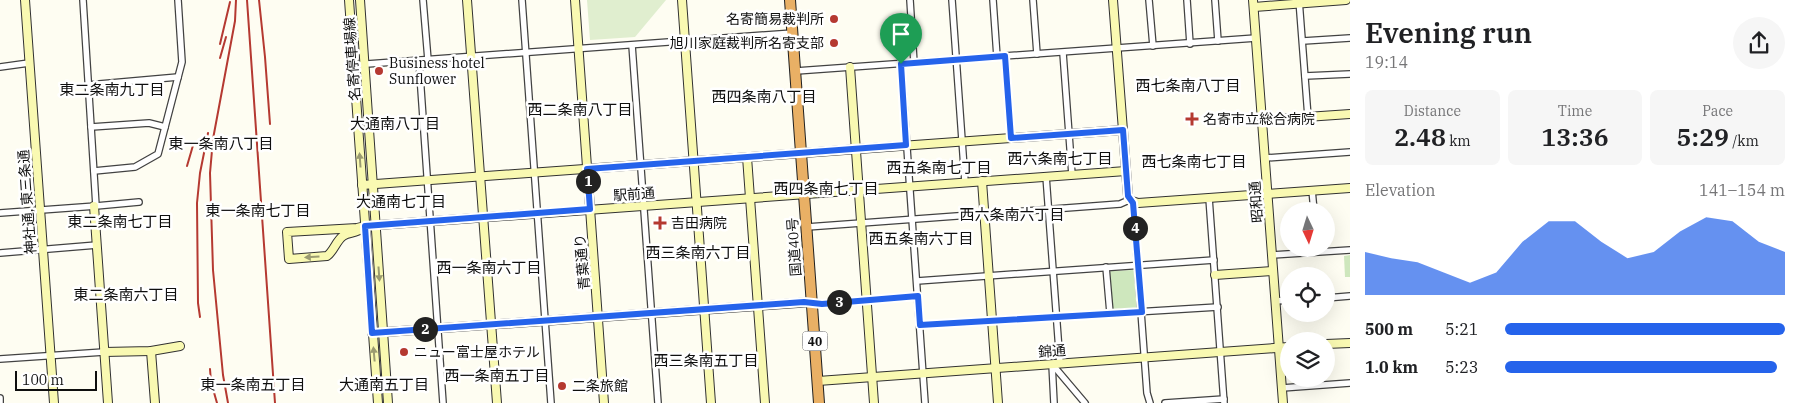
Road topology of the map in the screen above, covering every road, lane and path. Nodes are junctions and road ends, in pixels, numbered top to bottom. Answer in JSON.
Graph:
{"nodes":[{"id":1,"x":25,"y":0,"type":"edge"},
{"id":2,"x":83,"y":0,"type":"edge"},
{"id":3,"x":178,"y":0,"type":"edge"},
{"id":4,"x":349,"y":0,"type":"edge"},
{"id":5,"x":360,"y":0,"type":"edge"},
{"id":6,"x":423,"y":0,"type":"edge"},
{"id":7,"x":467,"y":0,"type":"edge"},
{"id":8,"x":522,"y":0,"type":"edge"},
{"id":9,"x":575,"y":0,"type":"edge"},
{"id":10,"x":682,"y":0,"type":"edge"},
{"id":11,"x":790,"y":0,"type":"edge"},
{"id":12,"x":910,"y":0,"type":"edge"},
{"id":13,"x":952,"y":0,"type":"edge"},
{"id":14,"x":993,"y":0,"type":"edge"},
{"id":15,"x":1033,"y":0,"type":"edge"},
{"id":16,"x":1114,"y":0,"type":"edge"},
{"id":17,"x":1149,"y":0,"type":"edge"},
{"id":18,"x":1187,"y":0,"type":"edge"},
{"id":19,"x":1215,"y":0,"type":"edge"},
{"id":20,"x":1346,"y":0,"type":"edge"},
{"id":21,"x":1300,"y":2,"type":"edge"},
{"id":22,"x":1254,"y":3,"type":"edge"},
{"id":23,"x":793,"y":33,"type":"junction"},
{"id":24,"x":1256,"y":38,"type":"junction"},
{"id":25,"x":1350,"y":38,"type":"edge"},
{"id":26,"x":685,"y":41,"type":"junction"},
{"id":27,"x":1218,"y":41,"type":"junction"},
{"id":28,"x":1302,"y":42,"type":"junction"},
{"id":29,"x":1190,"y":44,"type":"junction"},
{"id":30,"x":632,"y":45,"type":"junction"},
{"id":31,"x":1153,"y":46,"type":"junction"},
{"id":32,"x":578,"y":49,"type":"junction"},
{"id":33,"x":1117,"y":49,"type":"junction"},
{"id":34,"x":1063,"y":52,"type":"junction"},
{"id":35,"x":526,"y":53,"type":"junction"},
{"id":36,"x":1037,"y":54,"type":"junction"},
{"id":37,"x":472,"y":56,"type":"junction"},
{"id":38,"x":1005,"y":56,"type":"junction"},
{"id":39,"x":997,"y":57,"type":"junction"},
{"id":40,"x":428,"y":60,"type":"junction"},
{"id":41,"x":956,"y":60,"type":"junction"},
{"id":42,"x":419,"y":61,"type":"junction"},
{"id":43,"x":914,"y":62,"type":"junction"},
{"id":44,"x":30,"y":63,"type":"junction"},
{"id":45,"x":366,"y":64,"type":"junction"},
{"id":46,"x":901,"y":64,"type":"junction"},
{"id":47,"x":353,"y":65,"type":"junction"},
{"id":48,"x":0,"y":67,"type":"edge"},
{"id":49,"x":850,"y":67,"type":"junction"},
{"id":50,"x":796,"y":71,"type":"junction"},
{"id":51,"x":1350,"y":74,"type":"edge"},
{"id":52,"x":1305,"y":76,"type":"junction"},
{"id":53,"x":178,"y":78,"type":"junction"},
{"id":54,"x":88,"y":85,"type":"junction"},
{"id":55,"x":1350,"y":114,"type":"edge"},
{"id":56,"x":1308,"y":117,"type":"junction"},
{"id":57,"x":1262,"y":120,"type":"junction"},
{"id":58,"x":91,"y":128,"type":"junction"},
{"id":59,"x":165,"y":128,"type":"junction"},
{"id":60,"x":1123,"y":130,"type":"junction"},
{"id":61,"x":1069,"y":134,"type":"junction"},
{"id":62,"x":1011,"y":138,"type":"junction"},
{"id":63,"x":962,"y":141,"type":"junction"},
{"id":64,"x":906,"y":145,"type":"junction"},
{"id":65,"x":856,"y":149,"type":"junction"},
{"id":66,"x":1350,"y":152,"type":"edge"},
{"id":67,"x":801,"y":153,"type":"junction"},
{"id":68,"x":747,"y":157,"type":"junction"},
{"id":69,"x":1265,"y":158,"type":"junction"},
{"id":70,"x":693,"y":161,"type":"junction"},
{"id":71,"x":641,"y":165,"type":"junction"},
{"id":72,"x":587,"y":169,"type":"junction"},
{"id":73,"x":94,"y":171,"type":"junction"},
{"id":74,"x":1126,"y":171,"type":"junction"},
{"id":75,"x":534,"y":173,"type":"junction"},
{"id":76,"x":1072,"y":174,"type":"junction"},
{"id":77,"x":480,"y":176,"type":"junction"},
{"id":78,"x":1046,"y":176,"type":"junction"},
{"id":79,"x":427,"y":180,"type":"junction"},
{"id":80,"x":982,"y":181,"type":"junction"},
{"id":81,"x":965,"y":182,"type":"junction"},
{"id":82,"x":373,"y":184,"type":"junction"},
{"id":83,"x":362,"y":185,"type":"junction"},
{"id":84,"x":910,"y":186,"type":"junction"},
{"id":85,"x":1350,"y":188,"type":"edge"},
{"id":86,"x":859,"y":190,"type":"junction"},
{"id":87,"x":1312,"y":190,"type":"junction"},
{"id":88,"x":1268,"y":193,"type":"junction"},
{"id":89,"x":804,"y":194,"type":"junction"},
{"id":90,"x":750,"y":198,"type":"junction"},
{"id":91,"x":1209,"y":198,"type":"junction"},
{"id":92,"x":139,"y":202,"type":"dead end"},
{"id":93,"x":696,"y":202,"type":"junction"},
{"id":94,"x":1131,"y":202,"type":"junction"},
{"id":95,"x":1313,"y":202,"type":"edge"},
{"id":96,"x":644,"y":205,"type":"junction"},
{"id":97,"x":95,"y":206,"type":"junction"},
{"id":98,"x":40,"y":209,"type":"junction"},
{"id":99,"x":590,"y":209,"type":"junction"},
{"id":100,"x":1048,"y":209,"type":"junction"},
{"id":101,"x":0,"y":213,"type":"edge"},
{"id":102,"x":537,"y":213,"type":"junction"},
{"id":103,"x":984,"y":214,"type":"junction"},
{"id":104,"x":484,"y":217,"type":"junction"},
{"id":105,"x":912,"y":219,"type":"junction"},
{"id":106,"x":430,"y":221,"type":"junction"},
{"id":107,"x":861,"y":223,"type":"junction"},
{"id":108,"x":376,"y":225,"type":"junction"},
{"id":109,"x":365,"y":226,"type":"junction"},
{"id":110,"x":807,"y":226,"type":"junction"},
{"id":111,"x":97,"y":245,"type":"junction"},
{"id":112,"x":43,"y":248,"type":"junction"},
{"id":113,"x":1335,"y":250,"type":"edge"},
{"id":114,"x":1350,"y":250,"type":"edge"},
{"id":115,"x":0,"y":253,"type":"edge"},
{"id":116,"x":1280,"y":254,"type":"edge"},
{"id":117,"x":1272,"y":255,"type":"junction"},
{"id":118,"x":1214,"y":260,"type":"junction"},
{"id":119,"x":1138,"y":265,"type":"junction"},
{"id":120,"x":1106,"y":267,"type":"junction"},
{"id":121,"x":1053,"y":271,"type":"junction"},
{"id":122,"x":1273,"y":271,"type":"junction"},
{"id":123,"x":1215,"y":275,"type":"junction"},
{"id":124,"x":989,"y":276,"type":"junction"},
{"id":125,"x":917,"y":281,"type":"junction"},
{"id":126,"x":918,"y":296,"type":"junction"},
{"id":127,"x":1350,"y":296,"type":"edge"},
{"id":128,"x":1335,"y":297,"type":"edge"},
{"id":129,"x":867,"y":300,"type":"junction"},
{"id":130,"x":1275,"y":301,"type":"junction"},
{"id":131,"x":1280,"y":301,"type":"edge"},
{"id":132,"x":812,"y":302,"type":"junction"},
{"id":133,"x":758,"y":306,"type":"junction"},
{"id":134,"x":1218,"y":306,"type":"junction"},
{"id":135,"x":704,"y":309,"type":"junction"},
{"id":136,"x":1142,"y":312,"type":"junction"},
{"id":137,"x":651,"y":313,"type":"junction"},
{"id":138,"x":1110,"y":313,"type":"junction"},
{"id":139,"x":599,"y":316,"type":"junction"},
{"id":140,"x":1056,"y":317,"type":"junction"},
{"id":141,"x":545,"y":320,"type":"junction"},
{"id":142,"x":993,"y":321,"type":"junction"},
{"id":143,"x":491,"y":324,"type":"junction"},
{"id":144,"x":920,"y":325,"type":"junction"},
{"id":145,"x":438,"y":328,"type":"junction"},
{"id":146,"x":383,"y":331,"type":"junction"},
{"id":147,"x":372,"y":333,"type":"junction"},
{"id":148,"x":1350,"y":342,"type":"edge"},
{"id":149,"x":1335,"y":343,"type":"edge"},
{"id":150,"x":180,"y":346,"type":"dead end"},
{"id":151,"x":1278,"y":348,"type":"junction"},
{"id":152,"x":151,"y":351,"type":"junction"},
{"id":153,"x":104,"y":352,"type":"junction"},
{"id":154,"x":1221,"y":352,"type":"junction"},
{"id":155,"x":50,"y":356,"type":"junction"},
{"id":156,"x":1145,"y":357,"type":"junction"},
{"id":157,"x":0,"y":359,"type":"edge"},
{"id":158,"x":1056,"y":364,"type":"junction"},
{"id":159,"x":996,"y":368,"type":"junction"},
{"id":160,"x":924,"y":373,"type":"junction"},
{"id":161,"x":872,"y":376,"type":"junction"},
{"id":162,"x":818,"y":381,"type":"junction"},
{"id":163,"x":1350,"y":383,"type":"edge"},
{"id":164,"x":1282,"y":388,"type":"junction"},
{"id":165,"x":0,"y":398,"type":"edge"},
{"id":166,"x":1224,"y":401,"type":"edge"},
{"id":167,"x":0,"y":403,"type":"edge"},
{"id":168,"x":54,"y":403,"type":"edge"},
{"id":169,"x":108,"y":403,"type":"edge"},
{"id":170,"x":155,"y":403,"type":"edge"},
{"id":171,"x":378,"y":403,"type":"edge"},
{"id":172,"x":388,"y":403,"type":"edge"},
{"id":173,"x":443,"y":403,"type":"edge"},
{"id":174,"x":497,"y":403,"type":"edge"},
{"id":175,"x":551,"y":403,"type":"edge"},
{"id":176,"x":604,"y":403,"type":"edge"},
{"id":177,"x":658,"y":403,"type":"edge"},
{"id":178,"x":711,"y":403,"type":"edge"},
{"id":179,"x":765,"y":403,"type":"edge"},
{"id":180,"x":819,"y":403,"type":"edge"},
{"id":181,"x":874,"y":403,"type":"edge"},
{"id":182,"x":925,"y":403,"type":"edge"},
{"id":183,"x":998,"y":403,"type":"edge"},
{"id":184,"x":1054,"y":403,"type":"edge"},
{"id":185,"x":1085,"y":403,"type":"edge"},
{"id":186,"x":1150,"y":403,"type":"edge"},
{"id":187,"x":1165,"y":403,"type":"edge"},
{"id":188,"x":1283,"y":403,"type":"edge"}],
"edges":[{"from":1,"to":44,"type":"street","name":"神社通, 東三条通"},
{"from":2,"to":54,"type":"street"},
{"from":3,"to":53,"type":"street"},
{"from":4,"to":47,"type":"street","name":"名寄停車場線"},
{"from":5,"to":45,"type":"street","name":"名寄停車場線"},
{"from":6,"to":40,"type":"street"},
{"from":7,"to":37,"type":"street"},
{"from":8,"to":35,"type":"street"},
{"from":9,"to":32,"type":"street","name":"青葉通り"},
{"from":10,"to":26,"type":"street"},
{"from":11,"to":23,"type":"highway","name":"国道40号","number":"40"},
{"from":12,"to":43,"type":"street"},
{"from":13,"to":41,"type":"street"},
{"from":14,"to":39,"type":"street"},
{"from":15,"to":36,"type":"street"},
{"from":16,"to":33,"type":"street"},
{"from":17,"to":31,"type":"street"},
{"from":18,"to":29,"type":"street"},
{"from":19,"to":27,"type":"street"},
{"from":20,"to":21,"type":"street"},
{"from":21,"to":22,"type":"street"},
{"from":21,"to":28,"type":"street"},
{"from":22,"to":24,"type":"street","name":"昭和通"},
{"from":23,"to":26,"type":"street"},
{"from":23,"to":50,"type":"highway","name":"国道40号","number":"40"},
{"from":24,"to":27,"type":"street"},
{"from":24,"to":57,"type":"street","name":"昭和通"},
{"from":25,"to":28,"type":"street"},
{"from":26,"to":30,"type":"street"},
{"from":26,"to":70,"type":"street"},
{"from":27,"to":29,"type":"street"},
{"from":28,"to":52,"type":"street"},
{"from":29,"to":31,"type":"street"},
{"from":30,"to":32,"type":"street"},
{"from":30,"to":71,"type":"street"},
{"from":31,"to":33,"type":"street"},
{"from":32,"to":35,"type":"street"},
{"from":32,"to":72,"type":"street","name":"青葉通り"},
{"from":33,"to":34,"type":"street"},
{"from":33,"to":60,"type":"street"},
{"from":34,"to":36,"type":"street"},
{"from":34,"to":61,"type":"street"},
{"from":35,"to":37,"type":"street"},
{"from":35,"to":75,"type":"street"},
{"from":36,"to":38,"type":"street"},
{"from":37,"to":40,"type":"street"},
{"from":37,"to":77,"type":"street"},
{"from":38,"to":39,"type":"street"},
{"from":38,"to":62,"type":"street"},
{"from":39,"to":41,"type":"street"},
{"from":40,"to":42,"type":"street"},
{"from":41,"to":43,"type":"street"},
{"from":41,"to":63,"type":"street"},
{"from":42,"to":45,"type":"street"},
{"from":42,"to":79,"type":"street"},
{"from":43,"to":46,"type":"street"},
{"from":44,"to":48,"type":"street"},
{"from":44,"to":98,"type":"street","name":"神社通, 東三条通"},
{"from":45,"to":47,"type":"street"},
{"from":45,"to":82,"type":"street","name":"名寄停車場線"},
{"from":46,"to":49,"type":"street"},
{"from":46,"to":64,"type":"street"},
{"from":83,"to":47,"type":"street","name":"名寄停車場線","one_way":true},
{"from":49,"to":50,"type":"street"},
{"from":49,"to":65,"type":"street"},
{"from":50,"to":67,"type":"highway","name":"国道40号","number":"40"},
{"from":51,"to":52,"type":"street"},
{"from":52,"to":56,"type":"street"},
{"from":53,"to":54,"type":"street"},
{"from":53,"to":59,"type":"street"},
{"from":54,"to":58,"type":"street"},
{"from":55,"to":56,"type":"street"},
{"from":56,"to":57,"type":"street"},
{"from":57,"to":69,"type":"street","name":"昭和通"},
{"from":58,"to":59,"type":"street"},
{"from":58,"to":73,"type":"street"},
{"from":59,"to":73,"type":"street"},
{"from":60,"to":61,"type":"street"},
{"from":60,"to":74,"type":"street"},
{"from":61,"to":62,"type":"street"},
{"from":61,"to":76,"type":"street"},
{"from":62,"to":63,"type":"street"},
{"from":63,"to":64,"type":"street"},
{"from":63,"to":81,"type":"street"},
{"from":64,"to":65,"type":"street"},
{"from":64,"to":84,"type":"street"},
{"from":65,"to":67,"type":"street"},
{"from":65,"to":86,"type":"street"},
{"from":66,"to":69,"type":"street"},
{"from":67,"to":68,"type":"street"},
{"from":67,"to":89,"type":"highway","name":"国道40号","number":"40"},
{"from":68,"to":70,"type":"street"},
{"from":68,"to":90,"type":"street"},
{"from":69,"to":88,"type":"street","name":"昭和通"},
{"from":70,"to":71,"type":"street"},
{"from":70,"to":93,"type":"street"},
{"from":71,"to":72,"type":"street"},
{"from":71,"to":96,"type":"street"},
{"from":72,"to":75,"type":"street"},
{"from":72,"to":99,"type":"street","name":"青葉通り"},
{"from":73,"to":97,"type":"street"},
{"from":74,"to":76,"type":"street","name":"駅前通"},
{"from":74,"to":94,"type":"street"},
{"from":75,"to":77,"type":"street"},
{"from":75,"to":102,"type":"street"},
{"from":76,"to":78,"type":"street","name":"駅前通"},
{"from":77,"to":79,"type":"street"},
{"from":77,"to":104,"type":"street"},
{"from":78,"to":80,"type":"street","name":"駅前通"},
{"from":78,"to":100,"type":"street"},
{"from":79,"to":82,"type":"street"},
{"from":79,"to":106,"type":"street"},
{"from":80,"to":81,"type":"street","name":"駅前通"},
{"from":80,"to":103,"type":"street"},
{"from":81,"to":84,"type":"street","name":"駅前通"},
{"from":82,"to":83,"type":"street"},
{"from":82,"to":108,"type":"street","name":"名寄停車場線"},
{"from":83,"to":109,"type":"street","name":"名寄停車場線"},
{"from":84,"to":86,"type":"street","name":"駅前通"},
{"from":84,"to":105,"type":"street"},
{"from":85,"to":87,"type":"street"},
{"from":86,"to":89,"type":"street","name":"駅前通"},
{"from":86,"to":107,"type":"street"},
{"from":87,"to":88,"type":"street"},
{"from":87,"to":95,"type":"street"},
{"from":88,"to":91,"type":"street"},
{"from":88,"to":117,"type":"street","name":"昭和通"},
{"from":89,"to":90,"type":"street","name":"駅前通"},
{"from":89,"to":110,"type":"highway","name":"国道40号","number":"40"},
{"from":90,"to":93,"type":"street","name":"駅前通"},
{"from":90,"to":133,"type":"street"},
{"from":91,"to":94,"type":"street"},
{"from":91,"to":118,"type":"street"},
{"from":92,"to":97,"type":"street"},
{"from":93,"to":96,"type":"street","name":"駅前通"},
{"from":93,"to":135,"type":"street"},
{"from":94,"to":100,"type":"street"},
{"from":94,"to":119,"type":"street"},
{"from":96,"to":99,"type":"street","name":"駅前通"},
{"from":96,"to":137,"type":"street"},
{"from":97,"to":98,"type":"street"},
{"from":97,"to":111,"type":"street"},
{"from":98,"to":101,"type":"street"},
{"from":98,"to":112,"type":"street","name":"神社通, 東三条通"},
{"from":99,"to":102,"type":"street","name":"駅前通"},
{"from":99,"to":139,"type":"street","name":"青葉通り"},
{"from":100,"to":103,"type":"street"},
{"from":100,"to":121,"type":"street"},
{"from":102,"to":104,"type":"street","name":"駅前通"},
{"from":102,"to":141,"type":"street"},
{"from":103,"to":105,"type":"street"},
{"from":103,"to":124,"type":"street"},
{"from":104,"to":106,"type":"street","name":"駅前通"},
{"from":104,"to":143,"type":"street"},
{"from":105,"to":107,"type":"street"},
{"from":105,"to":125,"type":"street"},
{"from":106,"to":108,"type":"street","name":"駅前通"},
{"from":106,"to":145,"type":"street"},
{"from":107,"to":110,"type":"street"},
{"from":107,"to":129,"type":"street"},
{"from":108,"to":109,"type":"street"},
{"from":108,"to":146,"type":"street","name":"名寄停車場線","one_way":true},
{"from":109,"to":109,"type":"street","one_way":true},
{"from":109,"to":147,"type":"street","name":"名寄停車場線"},
{"from":110,"to":132,"type":"highway","name":"国道40号","number":"40"},
{"from":111,"to":112,"type":"street"},
{"from":111,"to":153,"type":"street"},
{"from":112,"to":115,"type":"street"},
{"from":112,"to":155,"type":"street","name":"神社通, 東三条通"},
{"from":113,"to":114,"type":"street"},
{"from":116,"to":117,"type":"street"},
{"from":117,"to":122,"type":"street","name":"昭和通"},
{"from":118,"to":119,"type":"street"},
{"from":118,"to":123,"type":"street"},
{"from":119,"to":120,"type":"street"},
{"from":119,"to":136,"type":"street"},
{"from":120,"to":121,"type":"street"},
{"from":120,"to":138,"type":"street"},
{"from":121,"to":124,"type":"street"},
{"from":121,"to":140,"type":"street"},
{"from":122,"to":123,"type":"street"},
{"from":122,"to":130,"type":"street","name":"昭和通"},
{"from":123,"to":134,"type":"street"},
{"from":124,"to":125,"type":"street"},
{"from":124,"to":142,"type":"street"},
{"from":125,"to":126,"type":"street"},
{"from":126,"to":129,"type":"street"},
{"from":126,"to":144,"type":"street"},
{"from":127,"to":128,"type":"street"},
{"from":129,"to":132,"type":"street"},
{"from":129,"to":161,"type":"street"},
{"from":130,"to":131,"type":"street"},
{"from":130,"to":151,"type":"street","name":"昭和通"},
{"from":132,"to":133,"type":"street"},
{"from":132,"to":162,"type":"highway","name":"国道40号","number":"40"},
{"from":133,"to":135,"type":"street"},
{"from":133,"to":179,"type":"street"},
{"from":134,"to":136,"type":"street"},
{"from":134,"to":154,"type":"street"},
{"from":135,"to":137,"type":"street"},
{"from":135,"to":178,"type":"street"},
{"from":136,"to":138,"type":"street"},
{"from":136,"to":156,"type":"street"},
{"from":137,"to":139,"type":"street"},
{"from":137,"to":177,"type":"street"},
{"from":138,"to":140,"type":"street"},
{"from":139,"to":141,"type":"street"},
{"from":139,"to":176,"type":"street","name":"青葉通り"},
{"from":140,"to":142,"type":"street"},
{"from":140,"to":158,"type":"street"},
{"from":141,"to":143,"type":"street"},
{"from":141,"to":175,"type":"street"},
{"from":142,"to":144,"type":"street"},
{"from":142,"to":159,"type":"street"},
{"from":143,"to":145,"type":"street"},
{"from":143,"to":174,"type":"street"},
{"from":144,"to":160,"type":"street"},
{"from":145,"to":146,"type":"street"},
{"from":145,"to":173,"type":"street"},
{"from":146,"to":147,"type":"street"},
{"from":146,"to":172,"type":"street","name":"名寄停車場線"},
{"from":171,"to":147,"type":"street","name":"名寄停車場線","one_way":true},
{"from":148,"to":149,"type":"street"},
{"from":150,"to":152,"type":"street"},
{"from":151,"to":154,"type":"street","name":"錦通"},
{"from":151,"to":164,"type":"street","name":"昭和通"},
{"from":152,"to":153,"type":"street"},
{"from":152,"to":170,"type":"street"},
{"from":153,"to":155,"type":"street"},
{"from":153,"to":169,"type":"street"},
{"from":154,"to":156,"type":"street","name":"錦通"},
{"from":154,"to":166,"type":"street"},
{"from":155,"to":157,"type":"street"},
{"from":155,"to":168,"type":"street","name":"神社通, 東三条通"},
{"from":156,"to":158,"type":"street","name":"錦通"},
{"from":156,"to":186,"type":"street"},
{"from":158,"to":159,"type":"street","name":"錦通"},
{"from":158,"to":184,"type":"street"},
{"from":158,"to":185,"type":"street"},
{"from":159,"to":160,"type":"street","name":"錦通"},
{"from":159,"to":183,"type":"street"},
{"from":160,"to":161,"type":"street","name":"錦通"},
{"from":160,"to":182,"type":"street"},
{"from":161,"to":162,"type":"street","name":"錦通"},
{"from":161,"to":181,"type":"street"},
{"from":162,"to":180,"type":"highway","name":"国道40号","number":"40"},
{"from":163,"to":164,"type":"street"},
{"from":164,"to":188,"type":"street","name":"昭和通"},
{"from":165,"to":167,"type":"street"},
{"from":166,"to":187,"type":"street"}]}
